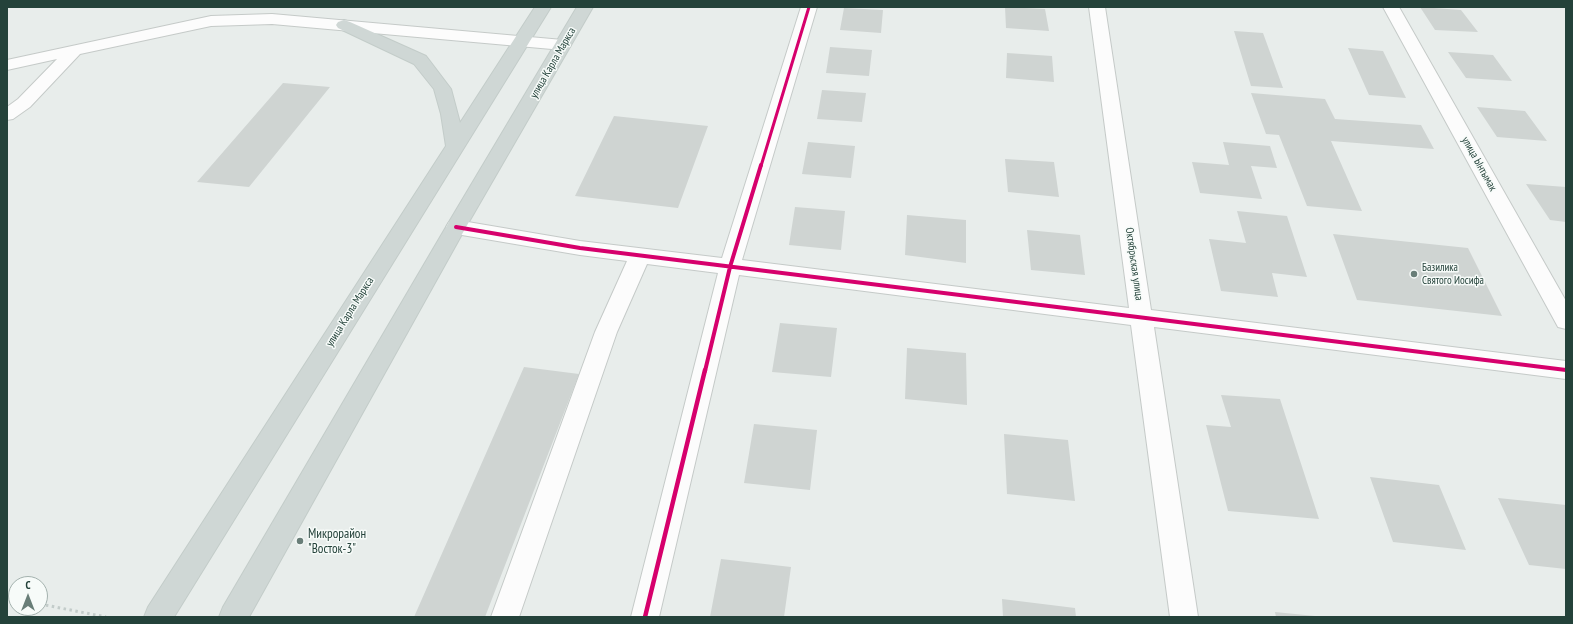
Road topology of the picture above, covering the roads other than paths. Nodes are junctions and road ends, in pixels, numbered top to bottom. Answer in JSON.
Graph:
{"nodes":[{"id":1,"x":306,"y":7,"type":"edge"},
{"id":2,"x":543,"y":7,"type":"edge"},
{"id":3,"x":585,"y":7,"type":"edge"},
{"id":4,"x":809,"y":7,"type":"edge"},
{"id":5,"x":1097,"y":7,"type":"edge"},
{"id":6,"x":1391,"y":7,"type":"edge"},
{"id":7,"x":272,"y":13,"type":"edge"},
{"id":8,"x":291,"y":21,"type":"junction"},
{"id":9,"x":344,"y":25,"type":"junction"},
{"id":10,"x":521,"y":41,"type":"junction"},
{"id":11,"x":563,"y":44,"type":"junction"},
{"id":12,"x":75,"y":50,"type":"junction"},
{"id":13,"x":7,"y":65,"type":"edge"},
{"id":14,"x":7,"y":115,"type":"edge"},
{"id":15,"x":455,"y":146,"type":"junction"},
{"id":16,"x":456,"y":227,"type":"junction"},
{"id":17,"x":640,"y":256,"type":"junction"},
{"id":18,"x":730,"y":267,"type":"junction"},
{"id":19,"x":1142,"y":318,"type":"junction"},
{"id":20,"x":1566,"y":321,"type":"edge"},
{"id":21,"x":1566,"y":370,"type":"edge"},
{"id":22,"x":158,"y":617,"type":"edge"},
{"id":23,"x":233,"y":617,"type":"edge"},
{"id":24,"x":505,"y":617,"type":"edge"},
{"id":25,"x":645,"y":617,"type":"edge"},
{"id":26,"x":1184,"y":617,"type":"edge"}],
"edges":[{"from":1,"to":8,"type":"street"},
{"from":2,"to":10,"type":"main road","name":"улица Карла Маркса"},
{"from":3,"to":11,"type":"main road","name":"улица Карла Маркса"},
{"from":4,"to":18,"type":"street"},
{"from":5,"to":19,"type":"street","name":"Октябрьская улица"},
{"from":6,"to":20,"type":"street","name":"улица Ынтымак"},
{"from":7,"to":8,"type":"street"},
{"from":7,"to":12,"type":"street"},
{"from":8,"to":9,"type":"street"},
{"from":9,"to":10,"type":"street"},
{"from":9,"to":15,"type":"main road"},
{"from":10,"to":11,"type":"street"},
{"from":10,"to":15,"type":"main road","name":"улица Карла Маркса"},
{"from":11,"to":16,"type":"main road","name":"улица Карла Маркса"},
{"from":12,"to":13,"type":"street"},
{"from":12,"to":14,"type":"street"},
{"from":15,"to":22,"type":"main road","name":"улица Карла Маркса"},
{"from":16,"to":17,"type":"street"},
{"from":16,"to":23,"type":"main road","name":"улица Карла Маркса"},
{"from":17,"to":18,"type":"street"},
{"from":17,"to":24,"type":"street"},
{"from":18,"to":19,"type":"street"},
{"from":18,"to":25,"type":"street"},
{"from":19,"to":21,"type":"street"},
{"from":19,"to":26,"type":"street","name":"Октябрьская улица"}]}
